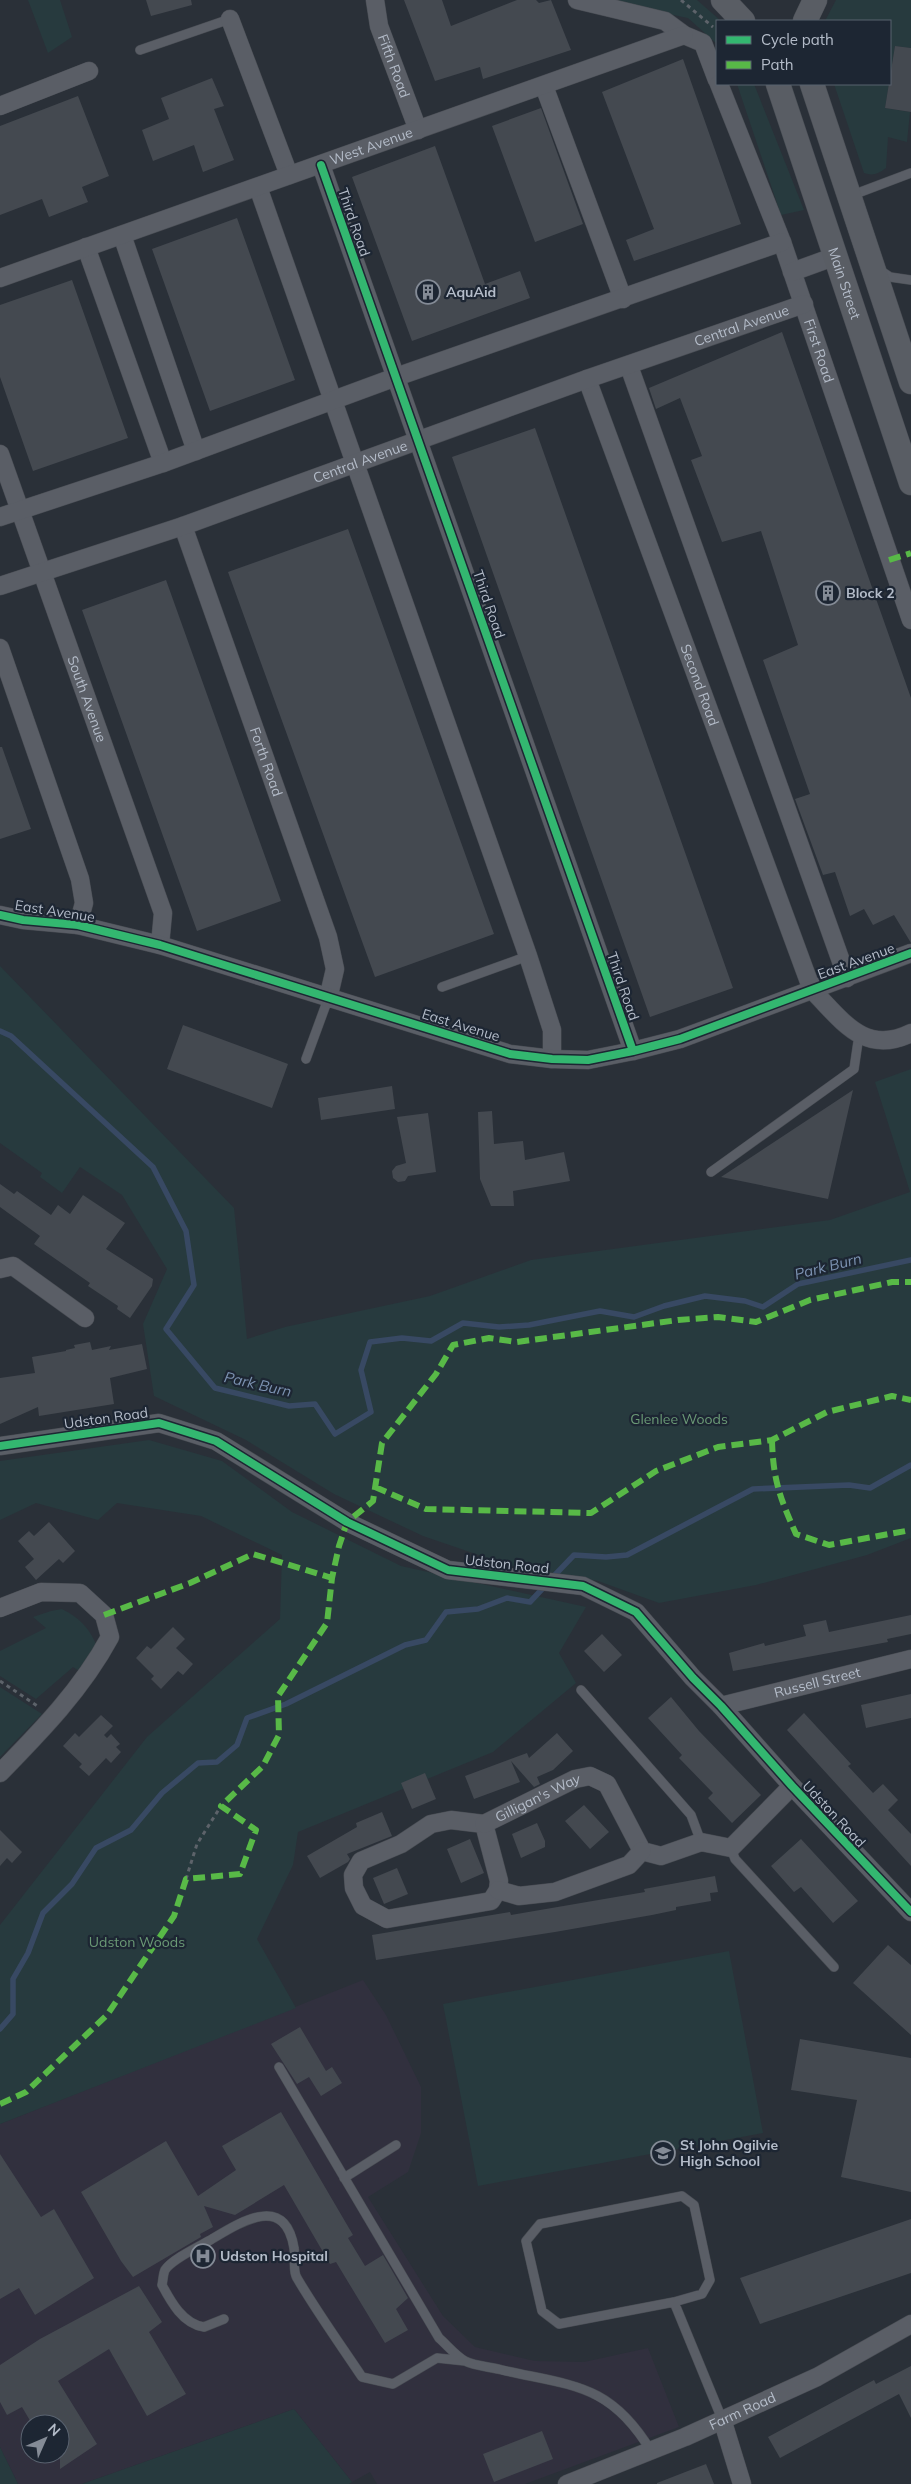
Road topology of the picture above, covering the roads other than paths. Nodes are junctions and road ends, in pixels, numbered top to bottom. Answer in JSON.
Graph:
{"nodes":[{"id":1,"x":375,"y":0,"type":"edge"},
{"id":2,"x":577,"y":0,"type":"edge"},
{"id":3,"x":723,"y":0,"type":"edge"},
{"id":4,"x":815,"y":0,"type":"edge"},
{"id":5,"x":230,"y":19,"type":"joint"},
{"id":6,"x":742,"y":20,"type":"edge"},
{"id":7,"x":805,"y":20,"type":"edge"},
{"id":8,"x":684,"y":35,"type":"junction"},
{"id":9,"x":140,"y":50,"type":"dead end"},
{"id":10,"x":89,"y":71,"type":"dead end"},
{"id":11,"x":716,"y":77,"type":"edge"},
{"id":12,"x":719,"y":85,"type":"edge"},
{"id":13,"x":778,"y":85,"type":"edge"},
{"id":14,"x":812,"y":85,"type":"edge"},
{"id":15,"x":544,"y":86,"type":"junction"},
{"id":16,"x":0,"y":106,"type":"edge"},
{"id":17,"x":418,"y":130,"type":"junction"},
{"id":18,"x":321,"y":165,"type":"junction"},
{"id":19,"x":911,"y":173,"type":"edge"},
{"id":20,"x":289,"y":175,"type":"junction"},
{"id":21,"x":258,"y":187,"type":"junction"},
{"id":22,"x":850,"y":196,"type":"junction"},
{"id":23,"x":122,"y":235,"type":"junction"},
{"id":24,"x":782,"y":242,"type":"junction"},
{"id":25,"x":86,"y":248,"type":"junction"},
{"id":26,"x":836,"y":256,"type":"junction"},
{"id":27,"x":871,"y":262,"type":"junction"},
{"id":28,"x":792,"y":272,"type":"junction"},
{"id":29,"x":0,"y":278,"type":"edge"},
{"id":30,"x":911,"y":280,"type":"edge"},
{"id":31,"x":624,"y":299,"type":"junction"},
{"id":32,"x":804,"y":304,"type":"junction"},
{"id":33,"x":909,"y":365,"type":"edge"},
{"id":34,"x":629,"y":366,"type":"junction"},
{"id":35,"x":396,"y":377,"type":"junction"},
{"id":36,"x":587,"y":379,"type":"junction"},
{"id":37,"x":332,"y":401,"type":"junction"},
{"id":38,"x":418,"y":441,"type":"junction"},
{"id":39,"x":196,"y":451,"type":"junction"},
{"id":40,"x":0,"y":454,"type":"edge"},
{"id":41,"x":163,"y":463,"type":"junction"},
{"id":42,"x":355,"y":465,"type":"junction"},
{"id":43,"x":911,"y":483,"type":"edge"},
{"id":44,"x":20,"y":510,"type":"junction"},
{"id":45,"x":0,"y":517,"type":"edge"},
{"id":46,"x":183,"y":526,"type":"junction"},
{"id":47,"x":42,"y":573,"type":"junction"},
{"id":48,"x":0,"y":586,"type":"edge"},
{"id":49,"x":911,"y":620,"type":"edge"},
{"id":50,"x":0,"y":648,"type":"edge"},
{"id":51,"x":0,"y":915,"type":"edge"},
{"id":52,"x":78,"y":925,"type":"junction"},
{"id":53,"x":160,"y":945,"type":"junction"},
{"id":54,"x":911,"y":954,"type":"edge"},
{"id":55,"x":528,"y":956,"type":"junction"},
{"id":56,"x":847,"y":978,"type":"junction"},
{"id":57,"x":442,"y":987,"type":"dead end"},
{"id":58,"x":812,"y":990,"type":"junction"},
{"id":59,"x":328,"y":999,"type":"junction"},
{"id":60,"x":911,"y":1033,"type":"edge"},
{"id":61,"x":859,"y":1035,"type":"junction"},
{"id":62,"x":633,"y":1051,"type":"junction"},
{"id":63,"x":306,"y":1059,"type":"dead end"},
{"id":64,"x":552,"y":1059,"type":"junction"},
{"id":65,"x":712,"y":1172,"type":"dead end"},
{"id":66,"x":0,"y":1269,"type":"edge"},
{"id":67,"x":85,"y":1318,"type":"dead end"},
{"id":68,"x":0,"y":1446,"type":"edge"},
{"id":69,"x":0,"y":1608,"type":"edge"},
{"id":70,"x":911,"y":1659,"type":"edge"},
{"id":71,"x":581,"y":1690,"type":"dead end"},
{"id":72,"x":722,"y":1706,"type":"junction"},
{"id":73,"x":0,"y":1773,"type":"edge"},
{"id":74,"x":792,"y":1786,"type":"junction"},
{"id":75,"x":484,"y":1824,"type":"junction"},
{"id":76,"x":701,"y":1842,"type":"junction"},
{"id":77,"x":731,"y":1848,"type":"junction"},
{"id":78,"x":642,"y":1851,"type":"junction"},
{"id":79,"x":498,"y":1890,"type":"junction"},
{"id":80,"x":911,"y":1912,"type":"edge"},
{"id":81,"x":834,"y":1967,"type":"dead end"},
{"id":82,"x":279,"y":2067,"type":"dead end"},
{"id":83,"x":396,"y":2145,"type":"dead end"},
{"id":84,"x":344,"y":2178,"type":"junction"},
{"id":85,"x":674,"y":2302,"type":"junction"},
{"id":86,"x":224,"y":2319,"type":"dead end"},
{"id":87,"x":911,"y":2324,"type":"edge"},
{"id":88,"x":466,"y":2361,"type":"junction"},
{"id":89,"x":722,"y":2419,"type":"junction"},
{"id":90,"x":651,"y":2451,"type":"junction"},
{"id":91,"x":567,"y":2484,"type":"edge"},
{"id":92,"x":742,"y":2484,"type":"edge"}],
"edges":[{"from":1,"to":17,"type":"street","name":"Fifth Road"},
{"from":2,"to":8,"type":"street"},
{"from":3,"to":6,"type":"main road"},
{"from":4,"to":7,"type":"main road"},
{"from":5,"to":9,"type":"lane"},
{"from":5,"to":20,"type":"street"},
{"from":8,"to":11,"type":"street"},
{"from":8,"to":15,"type":"street","name":"West Avenue"},
{"from":10,"to":16,"type":"street"},
{"from":12,"to":24,"type":"street","name":"First Road"},
{"from":13,"to":26,"type":"main road","name":"Main Street"},
{"from":14,"to":22,"type":"main road"},
{"from":15,"to":17,"type":"street","name":"West Avenue"},
{"from":15,"to":31,"type":"street"},
{"from":17,"to":18,"type":"street","name":"West Avenue"},
{"from":18,"to":20,"type":"street","name":"West Avenue"},
{"from":18,"to":35,"type":"street","name":"Third Road"},
{"from":19,"to":22,"type":"lane"},
{"from":20,"to":21,"type":"street","name":"West Avenue"},
{"from":21,"to":23,"type":"street","name":"West Avenue"},
{"from":21,"to":37,"type":"street"},
{"from":22,"to":27,"type":"main road"},
{"from":23,"to":25,"type":"street","name":"West Avenue"},
{"from":23,"to":39,"type":"street"},
{"from":24,"to":28,"type":"street","name":"First Road"},
{"from":24,"to":31,"type":"street"},
{"from":25,"to":29,"type":"street","name":"West Avenue"},
{"from":25,"to":41,"type":"street"},
{"from":26,"to":28,"type":"street"},
{"from":26,"to":43,"type":"main road","name":"Main Street"},
{"from":27,"to":30,"type":"lane"},
{"from":27,"to":33,"type":"main road"},
{"from":28,"to":32,"type":"street","name":"First Road"},
{"from":31,"to":35,"type":"street"},
{"from":32,"to":34,"type":"street","name":"Central Avenue"},
{"from":32,"to":49,"type":"street","name":"First Road"},
{"from":34,"to":36,"type":"street","name":"Central Avenue"},
{"from":34,"to":56,"type":"street"},
{"from":35,"to":37,"type":"street"},
{"from":35,"to":38,"type":"street","name":"Third Road"},
{"from":36,"to":38,"type":"street","name":"Central Avenue"},
{"from":36,"to":58,"type":"street","name":"Second Road"},
{"from":37,"to":39,"type":"street"},
{"from":37,"to":42,"type":"street"},
{"from":38,"to":42,"type":"street","name":"Central Avenue"},
{"from":38,"to":62,"type":"street","name":"Third Road"},
{"from":39,"to":41,"type":"street"},
{"from":40,"to":44,"type":"street","name":"South Avenue"},
{"from":41,"to":44,"type":"street"},
{"from":42,"to":46,"type":"street","name":"Central Avenue"},
{"from":42,"to":55,"type":"street"},
{"from":44,"to":45,"type":"street"},
{"from":44,"to":47,"type":"street","name":"South Avenue"},
{"from":46,"to":47,"type":"street","name":"Central Avenue"},
{"from":46,"to":59,"type":"street","name":"Forth Road"},
{"from":47,"to":48,"type":"street","name":"Central Avenue"},
{"from":47,"to":53,"type":"street","name":"South Avenue"},
{"from":50,"to":52,"type":"street"},
{"from":51,"to":52,"type":"street","name":"East Avenue"},
{"from":52,"to":53,"type":"street","name":"East Avenue"},
{"from":53,"to":59,"type":"street","name":"East Avenue"},
{"from":54,"to":56,"type":"street","name":"East Avenue"},
{"from":55,"to":57,"type":"lane"},
{"from":55,"to":64,"type":"street"},
{"from":56,"to":58,"type":"street","name":"East Avenue"},
{"from":58,"to":61,"type":"street"},
{"from":58,"to":62,"type":"street","name":"East Avenue"},
{"from":59,"to":63,"type":"lane"},
{"from":59,"to":64,"type":"street","name":"East Avenue"},
{"from":60,"to":61,"type":"street"},
{"from":61,"to":65,"type":"lane"},
{"from":62,"to":64,"type":"street","name":"East Avenue"},
{"from":66,"to":67,"type":"street"},
{"from":68,"to":72,"type":"street","name":"Udston Road"},
{"from":69,"to":73,"type":"street"},
{"from":70,"to":72,"type":"street","name":"Russell Street"},
{"from":71,"to":76,"type":"lane"},
{"from":72,"to":74,"type":"street","name":"Udston Road"},
{"from":74,"to":77,"type":"street"},
{"from":74,"to":80,"type":"street","name":"Udston Road"},
{"from":75,"to":78,"type":"street","name":"Gilligan's Way"},
{"from":75,"to":79,"type":"street"},
{"from":75,"to":79,"type":"street"},
{"from":76,"to":77,"type":"street"},
{"from":76,"to":78,"type":"street"},
{"from":77,"to":81,"type":"lane"},
{"from":78,"to":79,"type":"street"},
{"from":82,"to":84,"type":"lane"},
{"from":83,"to":84,"type":"lane"},
{"from":84,"to":88,"type":"lane"},
{"from":85,"to":85,"type":"lane"},
{"from":85,"to":89,"type":"lane"},
{"from":86,"to":88,"type":"lane"},
{"from":87,"to":89,"type":"street","name":"Farm Road"},
{"from":88,"to":90,"type":"lane"},
{"from":89,"to":90,"type":"street","name":"Farm Road"},
{"from":89,"to":92,"type":"street"},
{"from":90,"to":91,"type":"street","name":"Farm Road"}]}
